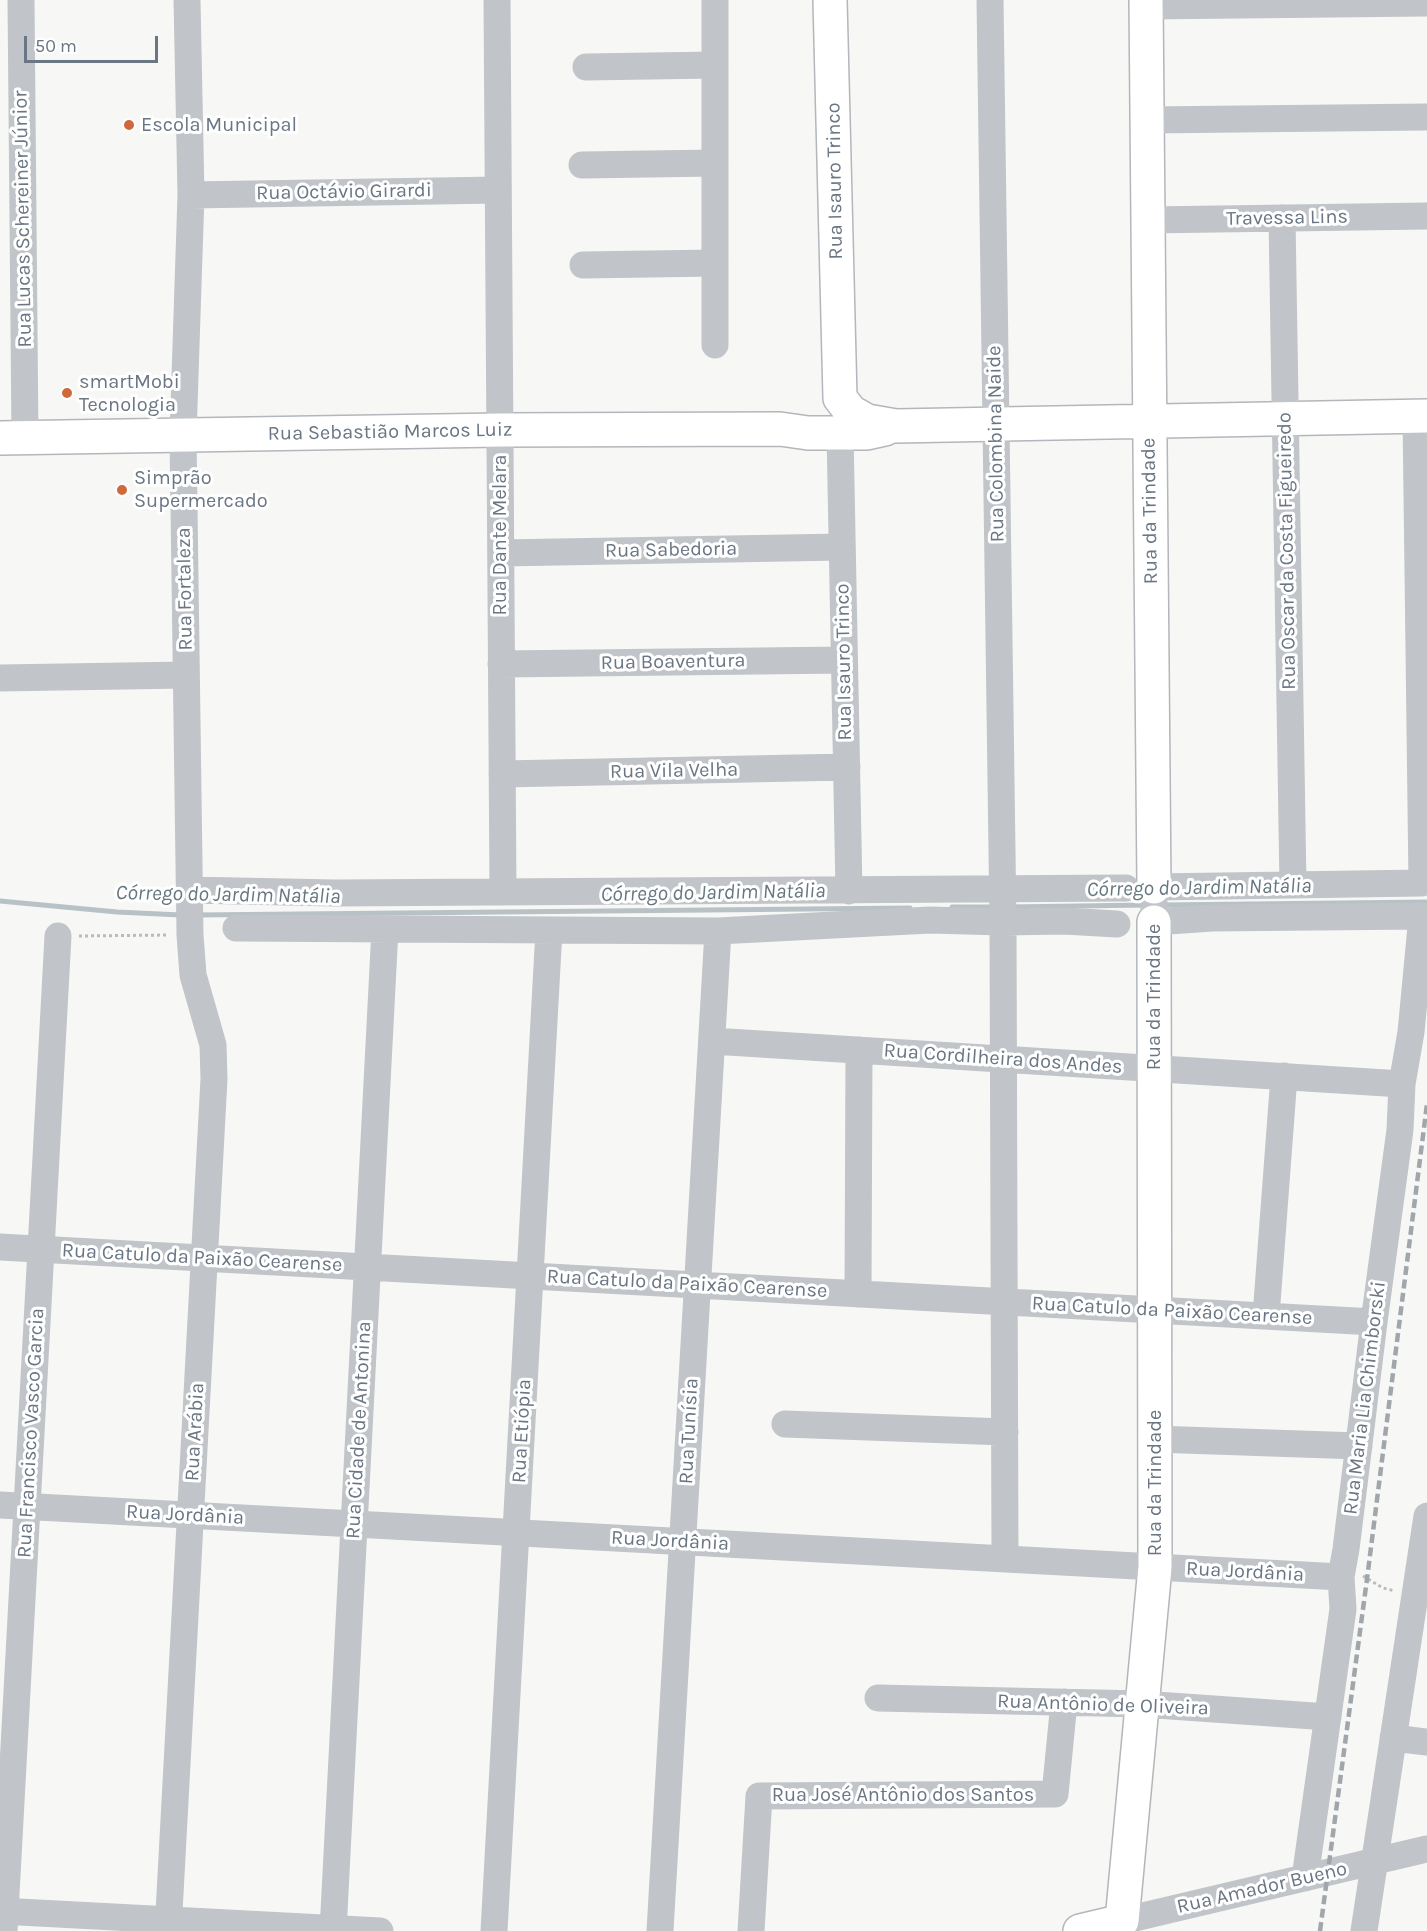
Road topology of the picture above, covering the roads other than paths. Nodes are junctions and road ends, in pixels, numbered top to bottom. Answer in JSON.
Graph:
{"nodes":[{"id":1,"x":21,"y":0,"type":"edge"},
{"id":2,"x":187,"y":0,"type":"edge"},
{"id":3,"x":496,"y":0,"type":"edge"},
{"id":4,"x":715,"y":0,"type":"edge"},
{"id":5,"x":830,"y":0,"type":"edge"},
{"id":6,"x":990,"y":0,"type":"edge"},
{"id":7,"x":1146,"y":3,"type":"edge"},
{"id":8,"x":1427,"y":3,"type":"edge"},
{"id":9,"x":715,"y":65,"type":"junction"},
{"id":10,"x":586,"y":67,"type":"dead end"},
{"id":11,"x":1427,"y":117,"type":"edge"},
{"id":12,"x":1147,"y":120,"type":"junction"},
{"id":13,"x":715,"y":163,"type":"junction"},
{"id":14,"x":582,"y":165,"type":"dead end"},
{"id":15,"x":498,"y":190,"type":"junction"},
{"id":16,"x":191,"y":195,"type":"junction"},
{"id":17,"x":1427,"y":216,"type":"edge"},
{"id":18,"x":1282,"y":218,"type":"junction"},
{"id":19,"x":1148,"y":220,"type":"junction"},
{"id":20,"x":715,"y":263,"type":"junction"},
{"id":21,"x":583,"y":265,"type":"dead end"},
{"id":22,"x":12,"y":282,"type":"edge"},
{"id":23,"x":715,"y":345,"type":"dead end"},
{"id":24,"x":840,"y":398,"type":"junction"},
{"id":25,"x":1421,"y":416,"type":"edge"},
{"id":26,"x":1285,"y":418,"type":"junction"},
{"id":27,"x":1150,"y":421,"type":"junction"},
{"id":28,"x":996,"y":423,"type":"junction"},
{"id":29,"x":896,"y":426,"type":"junction"},
{"id":30,"x":780,"y":429,"type":"junction"},
{"id":31,"x":500,"y":430,"type":"junction"},
{"id":32,"x":840,"y":433,"type":"junction"},
{"id":33,"x":183,"y":436,"type":"junction"},
{"id":34,"x":12,"y":438,"type":"edge"},
{"id":35,"x":842,"y":547,"type":"junction"},
{"id":36,"x":501,"y":553,"type":"junction"},
{"id":37,"x":844,"y":660,"type":"junction"},
{"id":38,"x":501,"y":664,"type":"junction"},
{"id":39,"x":186,"y":675,"type":"junction"},
{"id":40,"x":0,"y":678,"type":"edge"},
{"id":41,"x":847,"y":767,"type":"junction"},
{"id":42,"x":502,"y":774,"type":"junction"},
{"id":43,"x":1293,"y":885,"type":"junction"},
{"id":44,"x":1140,"y":887,"type":"junction"},
{"id":45,"x":1002,"y":888,"type":"junction"},
{"id":46,"x":189,"y":890,"type":"junction"},
{"id":47,"x":503,"y":891,"type":"junction"},
{"id":48,"x":849,"y":891,"type":"junction"},
{"id":49,"x":1003,"y":922,"type":"junction"},
{"id":50,"x":1154,"y":922,"type":"junction"},
{"id":51,"x":1117,"y":924,"type":"dead end"},
{"id":52,"x":236,"y":928,"type":"dead end"},
{"id":53,"x":385,"y":929,"type":"junction"},
{"id":54,"x":549,"y":930,"type":"junction"},
{"id":55,"x":718,"y":931,"type":"junction"},
{"id":56,"x":190,"y":935,"type":"joint"},
{"id":57,"x":58,"y":936,"type":"road end"},
{"id":58,"x":712,"y":1041,"type":"junction"},
{"id":59,"x":859,"y":1050,"type":"junction"},
{"id":60,"x":1004,"y":1059,"type":"junction"},
{"id":61,"x":1153,"y":1068,"type":"junction"},
{"id":62,"x":1284,"y":1076,"type":"junction"},
{"id":63,"x":1402,"y":1084,"type":"junction"},
{"id":64,"x":0,"y":1247,"type":"edge"},
{"id":65,"x":41,"y":1249,"type":"junction"},
{"id":66,"x":204,"y":1258,"type":"junction"},
{"id":67,"x":367,"y":1267,"type":"junction"},
{"id":68,"x":530,"y":1276,"type":"junction"},
{"id":69,"x":698,"y":1285,"type":"junction"},
{"id":70,"x":858,"y":1294,"type":"junction"},
{"id":71,"x":1005,"y":1301,"type":"junction"},
{"id":72,"x":1154,"y":1310,"type":"junction"},
{"id":73,"x":1266,"y":1316,"type":"junction"},
{"id":74,"x":1374,"y":1322,"type":"junction"},
{"id":75,"x":785,"y":1424,"type":"dead end"},
{"id":76,"x":1005,"y":1432,"type":"junction"},
{"id":77,"x":1154,"y":1439,"type":"junction"},
{"id":78,"x":1359,"y":1446,"type":"junction"},
{"id":79,"x":0,"y":1505,"type":"edge"},
{"id":80,"x":27,"y":1507,"type":"junction"},
{"id":81,"x":190,"y":1515,"type":"junction"},
{"id":82,"x":1427,"y":1516,"type":"edge"},
{"id":83,"x":354,"y":1524,"type":"junction"},
{"id":84,"x":516,"y":1533,"type":"junction"},
{"id":85,"x":683,"y":1542,"type":"junction"},
{"id":86,"x":1005,"y":1559,"type":"junction"},
{"id":87,"x":1155,"y":1567,"type":"junction"},
{"id":88,"x":1341,"y":1577,"type":"junction"},
{"id":89,"x":1421,"y":1593,"type":"edge"},
{"id":90,"x":878,"y":1698,"type":"dead end"},
{"id":91,"x":1064,"y":1702,"type":"junction"},
{"id":92,"x":1142,"y":1704,"type":"junction"},
{"id":93,"x":1328,"y":1717,"type":"junction"},
{"id":94,"x":1393,"y":1738,"type":"junction"},
{"id":95,"x":1427,"y":1742,"type":"edge"},
{"id":96,"x":1427,"y":1848,"type":"edge"},
{"id":97,"x":1375,"y":1862,"type":"junction"},
{"id":98,"x":1305,"y":1878,"type":"junction"},
{"id":99,"x":3,"y":1918,"type":"edge"},
{"id":100,"x":168,"y":1925,"type":"edge"},
{"id":101,"x":1104,"y":1927,"type":"edge"},
{"id":102,"x":333,"y":1930,"type":"edge"},
{"id":103,"x":380,"y":1931,"type":"edge"},
{"id":104,"x":494,"y":1931,"type":"edge"},
{"id":105,"x":660,"y":1931,"type":"edge"},
{"id":106,"x":750,"y":1931,"type":"edge"},
{"id":107,"x":1364,"y":1931,"type":"edge"}],
"edges":[{"from":1,"to":22,"type":"street","name":"Rua Lucas Schereiner Júnior"},
{"from":2,"to":16,"type":"street","name":"Rua Fortaleza"},
{"from":3,"to":15,"type":"street","name":"Rua Dante Melara"},
{"from":4,"to":9,"type":"street"},
{"from":5,"to":24,"type":"main road","name":"Rua Isauro Trinco"},
{"from":6,"to":28,"type":"street","name":"Rua Colombina Naide"},
{"from":7,"to":8,"type":"street"},
{"from":7,"to":12,"type":"main road","name":"Rua da Trindade"},
{"from":9,"to":10,"type":"street"},
{"from":9,"to":13,"type":"street"},
{"from":11,"to":12,"type":"street"},
{"from":12,"to":19,"type":"main road","name":"Rua da Trindade"},
{"from":13,"to":14,"type":"street"},
{"from":13,"to":20,"type":"street"},
{"from":15,"to":16,"type":"street","name":"Rua Octávio Girardi"},
{"from":15,"to":31,"type":"street","name":"Rua Dante Melara"},
{"from":16,"to":33,"type":"street","name":"Rua Fortaleza"},
{"from":17,"to":18,"type":"street","name":"Travessa Lins"},
{"from":18,"to":19,"type":"street","name":"Travessa Lins"},
{"from":18,"to":26,"type":"street","name":"Rua Oscar da Costa Figueiredo"},
{"from":19,"to":27,"type":"main road","name":"Rua da Trindade"},
{"from":20,"to":21,"type":"street"},
{"from":20,"to":23,"type":"street"},
{"from":22,"to":34,"type":"street","name":"Rua Lucas Schereiner Júnior"},
{"from":24,"to":29,"type":"main road","name":"Rua Sebastião Marcos Luiz"},
{"from":24,"to":30,"type":"main road","name":"Rua Sebastião Marcos Luiz"},
{"from":25,"to":26,"type":"main road","name":"Rua Sebastião Marcos Luiz"},
{"from":25,"to":43,"type":"street"},
{"from":26,"to":27,"type":"main road","name":"Rua Sebastião Marcos Luiz"},
{"from":26,"to":43,"type":"street","name":"Rua Oscar da Costa Figueiredo"},
{"from":27,"to":28,"type":"main road","name":"Rua Sebastião Marcos Luiz"},
{"from":27,"to":44,"type":"main road","name":"Rua da Trindade"},
{"from":28,"to":29,"type":"main road","name":"Rua Sebastião Marcos Luiz"},
{"from":28,"to":45,"type":"street","name":"Rua Colombina Naide"},
{"from":29,"to":32,"type":"main road","name":"Rua Sebastião Marcos Luiz"},
{"from":30,"to":31,"type":"main road","name":"Rua Sebastião Marcos Luiz"},
{"from":30,"to":32,"type":"main road","name":"Rua Sebastião Marcos Luiz"},
{"from":31,"to":33,"type":"main road","name":"Rua Sebastião Marcos Luiz"},
{"from":31,"to":36,"type":"street","name":"Rua Dante Melara"},
{"from":32,"to":35,"type":"street","name":"Rua Isauro Trinco"},
{"from":33,"to":34,"type":"main road","name":"Rua Sebastião Marcos Luiz"},
{"from":33,"to":39,"type":"street","name":"Rua Fortaleza"},
{"from":35,"to":36,"type":"street","name":"Rua Sabedoria"},
{"from":35,"to":37,"type":"street","name":"Rua Isauro Trinco"},
{"from":36,"to":38,"type":"street","name":"Rua Dante Melara"},
{"from":37,"to":38,"type":"street","name":"Rua Boaventura"},
{"from":37,"to":41,"type":"street","name":"Rua Isauro Trinco"},
{"from":38,"to":42,"type":"street","name":"Rua Dante Melara"},
{"from":39,"to":40,"type":"street"},
{"from":39,"to":46,"type":"street","name":"Rua Fortaleza"},
{"from":41,"to":42,"type":"street","name":"Rua Vila Velha"},
{"from":41,"to":48,"type":"street","name":"Rua Isauro Trinco"},
{"from":42,"to":47,"type":"street","name":"Rua Dante Melara"},
{"from":43,"to":44,"type":"street"},
{"from":44,"to":45,"type":"street"},
{"from":44,"to":50,"type":"street","name":"Rua da Trindade"},
{"from":45,"to":48,"type":"street"},
{"from":45,"to":49,"type":"street","name":"Rua Colombina Naide"},
{"from":46,"to":47,"type":"street"},
{"from":46,"to":56,"type":"street","name":"Rua Fortaleza"},
{"from":47,"to":48,"type":"street"},
{"from":49,"to":51,"type":"street"},
{"from":49,"to":55,"type":"street"},
{"from":49,"to":60,"type":"street","name":"Rua Colombina Naide"},
{"from":50,"to":61,"type":"main road","name":"Rua da Trindade"},
{"from":50,"to":63,"type":"street","name":"Rua Maria Lia Chimborski"},
{"from":52,"to":53,"type":"street"},
{"from":53,"to":54,"type":"street"},
{"from":53,"to":67,"type":"street","name":"Rua Cidade de Antonina"},
{"from":54,"to":55,"type":"street"},
{"from":54,"to":68,"type":"street","name":"Rua Etiópia"},
{"from":55,"to":58,"type":"street","name":"Rua Tunísia"},
{"from":56,"to":66,"type":"street","name":"Rua Arábia"},
{"from":57,"to":65,"type":"street","name":"Rua Francisco Vasco Garcia"},
{"from":58,"to":59,"type":"street","name":"Rua Cordilheira dos Andes"},
{"from":58,"to":69,"type":"street","name":"Rua Tunísia"},
{"from":59,"to":60,"type":"street","name":"Rua Cordilheira dos Andes"},
{"from":59,"to":70,"type":"street"},
{"from":60,"to":61,"type":"street","name":"Rua Cordilheira dos Andes"},
{"from":60,"to":71,"type":"street","name":"Rua Colombina Naide"},
{"from":61,"to":62,"type":"street","name":"Rua Cordilheira dos Andes"},
{"from":61,"to":72,"type":"main road","name":"Rua da Trindade"},
{"from":62,"to":63,"type":"street","name":"Rua Cordilheira dos Andes"},
{"from":62,"to":73,"type":"street"},
{"from":63,"to":74,"type":"street","name":"Rua Maria Lia Chimborski"},
{"from":64,"to":65,"type":"street","name":"Rua Catulo da Paixão Cearense"},
{"from":65,"to":66,"type":"street","name":"Rua Catulo da Paixão Cearense"},
{"from":65,"to":80,"type":"street","name":"Rua Francisco Vasco Garcia"},
{"from":66,"to":67,"type":"street","name":"Rua Catulo da Paixão Cearense"},
{"from":66,"to":81,"type":"street","name":"Rua Arábia"},
{"from":67,"to":68,"type":"street","name":"Rua Catulo da Paixão Cearense"},
{"from":67,"to":83,"type":"street","name":"Rua Cidade de Antonina"},
{"from":68,"to":69,"type":"street","name":"Rua Catulo da Paixão Cearense"},
{"from":68,"to":84,"type":"street","name":"Rua Etiópia"},
{"from":69,"to":70,"type":"street","name":"Rua Catulo da Paixão Cearense"},
{"from":69,"to":85,"type":"street","name":"Rua Tunísia"},
{"from":70,"to":71,"type":"street","name":"Rua Catulo da Paixão Cearense"},
{"from":71,"to":72,"type":"street","name":"Rua Catulo da Paixão Cearense"},
{"from":71,"to":76,"type":"street","name":"Rua Colombina Naide"},
{"from":72,"to":73,"type":"street","name":"Rua Catulo da Paixão Cearense"},
{"from":72,"to":77,"type":"main road","name":"Rua da Trindade"},
{"from":73,"to":74,"type":"street","name":"Rua Catulo da Paixão Cearense"},
{"from":74,"to":78,"type":"street","name":"Rua Maria Lia Chimborski"},
{"from":75,"to":76,"type":"street"},
{"from":76,"to":86,"type":"street","name":"Rua Colombina Naide"},
{"from":77,"to":78,"type":"street"},
{"from":77,"to":87,"type":"main road","name":"Rua da Trindade"},
{"from":78,"to":88,"type":"street","name":"Rua Maria Lia Chimborski"},
{"from":79,"to":80,"type":"street","name":"Rua Jordânia"},
{"from":80,"to":81,"type":"street","name":"Rua Jordânia"},
{"from":80,"to":99,"type":"street","name":"Rua Francisco Vasco Garcia"},
{"from":81,"to":83,"type":"street","name":"Rua Jordânia"},
{"from":81,"to":100,"type":"street","name":"Rua Arábia"},
{"from":82,"to":89,"type":"street"},
{"from":83,"to":84,"type":"street","name":"Rua Jordânia"},
{"from":83,"to":102,"type":"street","name":"Rua Cidade de Antonina"},
{"from":84,"to":85,"type":"street","name":"Rua Jordânia"},
{"from":84,"to":104,"type":"street","name":"Rua Etiópia"},
{"from":85,"to":86,"type":"street","name":"Rua Jordânia"},
{"from":85,"to":105,"type":"street","name":"Rua Tunísia"},
{"from":86,"to":87,"type":"street","name":"Rua Jordânia"},
{"from":87,"to":88,"type":"street","name":"Rua Jordânia"},
{"from":87,"to":92,"type":"main road","name":"Rua da Trindade"},
{"from":88,"to":93,"type":"street","name":"Rua Maria Lia Chimborski"},
{"from":89,"to":94,"type":"street"},
{"from":90,"to":91,"type":"street","name":"Rua Antônio de Oliveira"},
{"from":91,"to":92,"type":"street","name":"Rua Antônio de Oliveira"},
{"from":91,"to":106,"type":"street","name":"Rua José Antônio dos Santos"},
{"from":92,"to":93,"type":"street","name":"Rua Antônio de Oliveira"},
{"from":92,"to":101,"type":"main road","name":"Rua da Trindade"},
{"from":93,"to":98,"type":"street","name":"Rua Maria Lia Chimborski"},
{"from":94,"to":95,"type":"street"},
{"from":94,"to":97,"type":"street"},
{"from":96,"to":97,"type":"street","name":"Rua Amador Bueno"},
{"from":97,"to":98,"type":"street","name":"Rua Amador Bueno"},
{"from":97,"to":107,"type":"street"},
{"from":98,"to":101,"type":"street","name":"Rua Amador Bueno"},
{"from":99,"to":100,"type":"street"},
{"from":100,"to":102,"type":"street"},
{"from":102,"to":103,"type":"street"}]}
